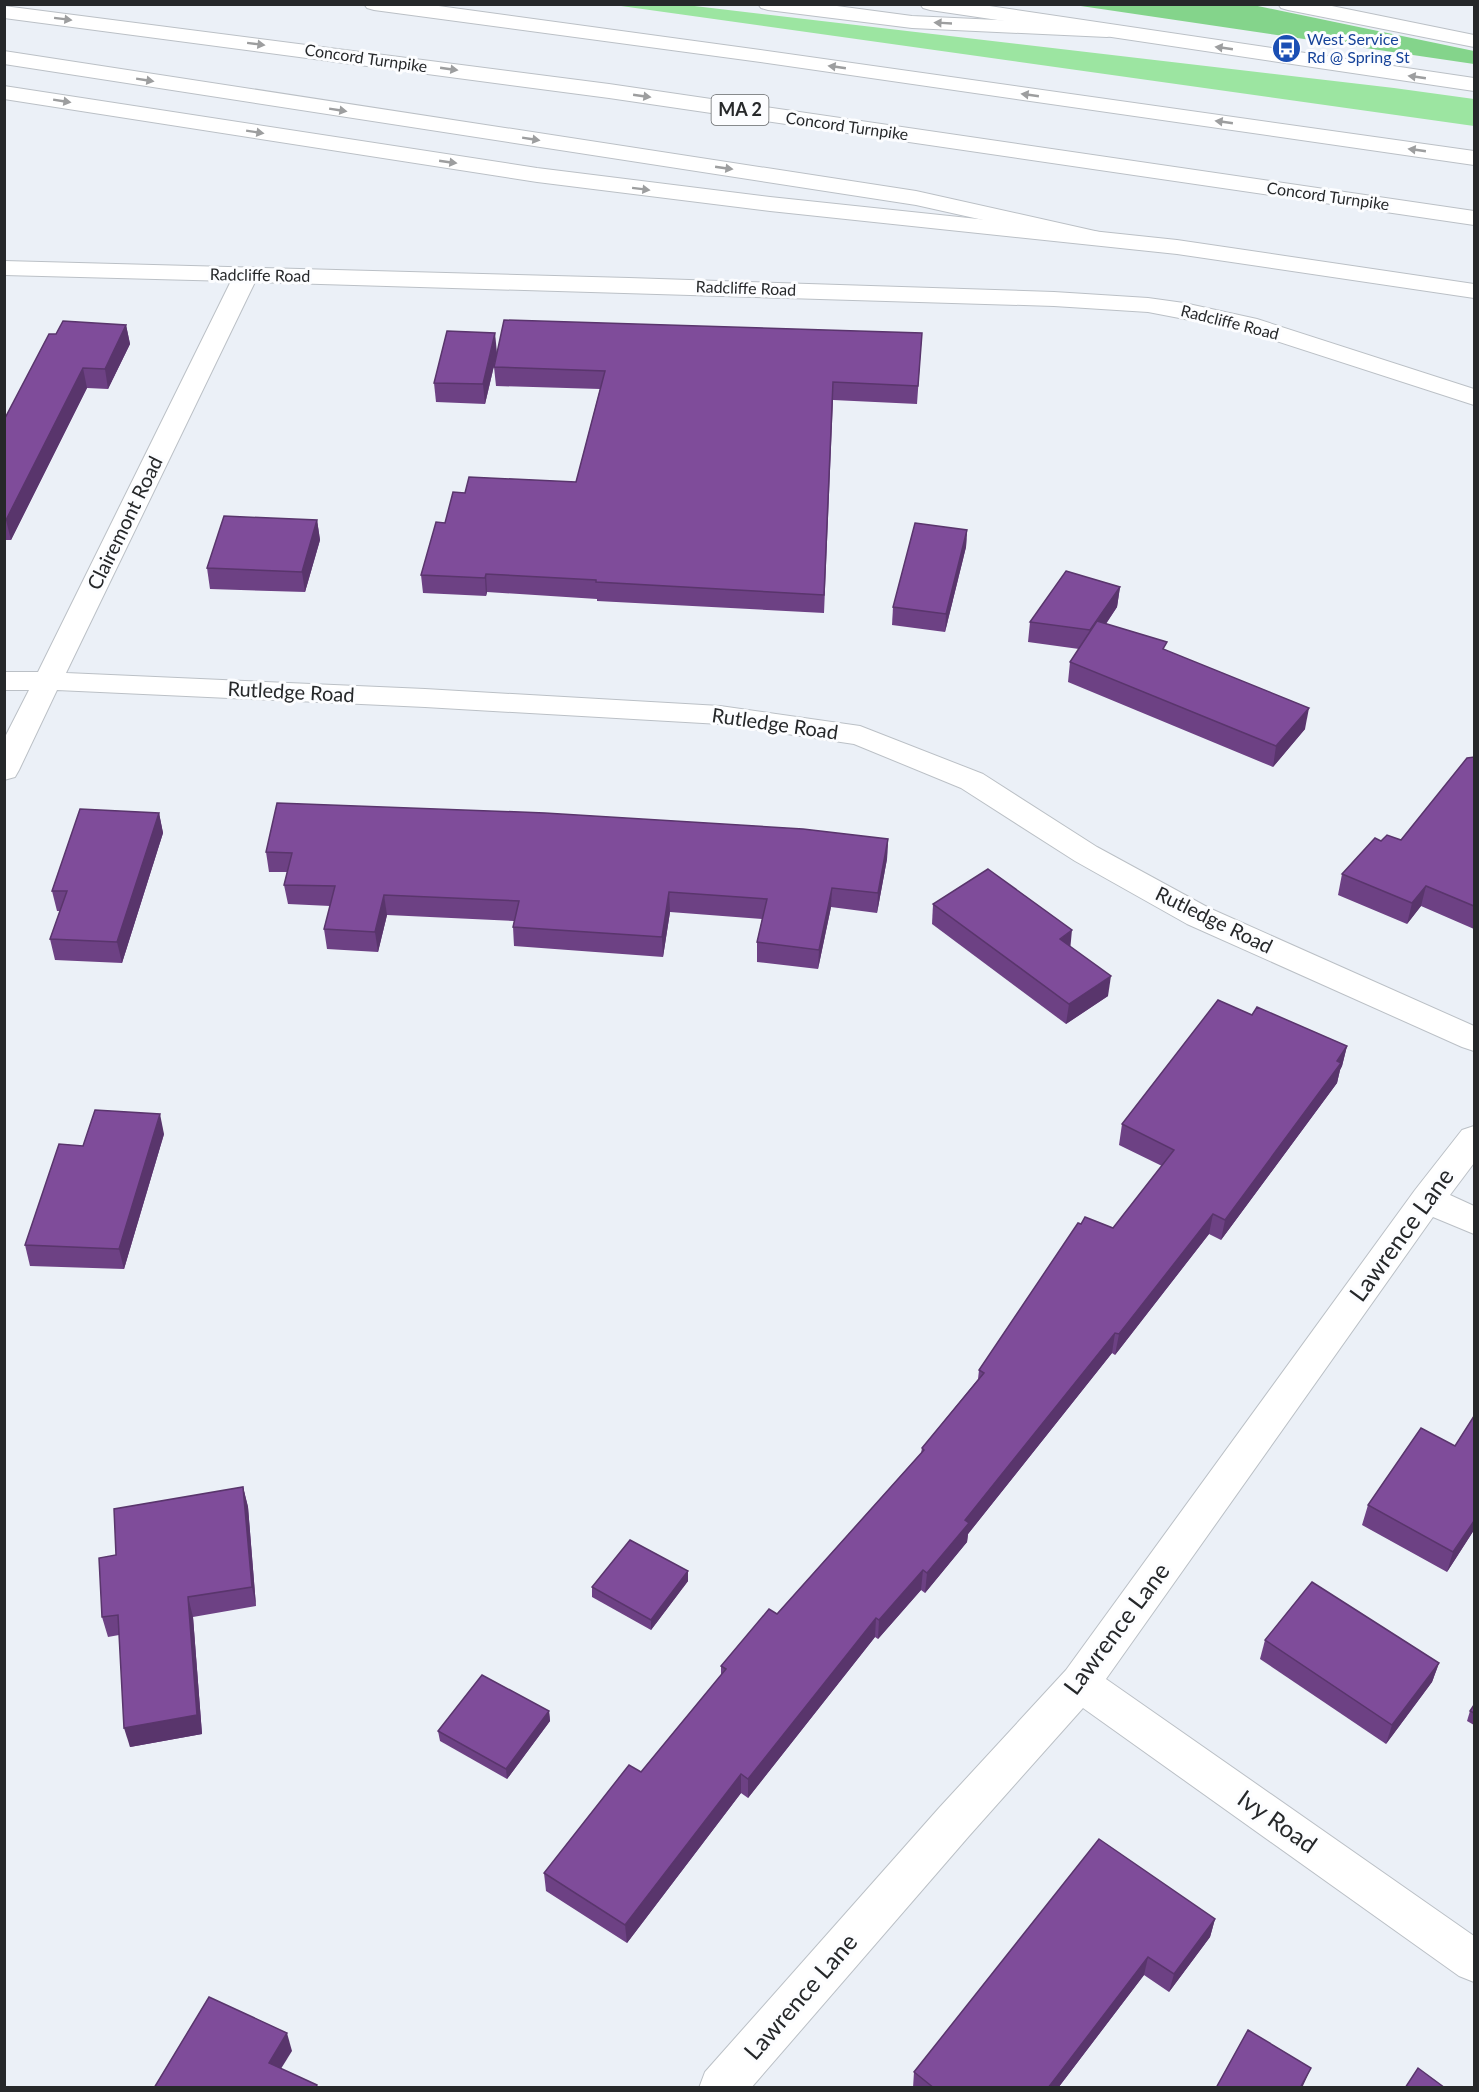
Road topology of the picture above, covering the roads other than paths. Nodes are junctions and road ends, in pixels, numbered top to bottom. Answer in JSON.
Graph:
{"nodes":[{"id":1,"x":374,"y":4,"type":"edge"},
{"id":2,"x":768,"y":4,"type":"edge"},
{"id":3,"x":930,"y":4,"type":"edge"},
{"id":4,"x":1288,"y":4,"type":"edge"},
{"id":5,"x":4,"y":12,"type":"edge"},
{"id":6,"x":1107,"y":31,"type":"junction"},
{"id":7,"x":1474,"y":41,"type":"edge"},
{"id":8,"x":4,"y":57,"type":"edge"},
{"id":9,"x":1474,"y":85,"type":"edge"},
{"id":10,"x":4,"y":92,"type":"edge"},
{"id":11,"x":1474,"y":158,"type":"edge"},
{"id":12,"x":1474,"y":218,"type":"edge"},
{"id":13,"x":1095,"y":238,"type":"junction"},
{"id":14,"x":4,"y":268,"type":"edge"},
{"id":15,"x":246,"y":275,"type":"junction"},
{"id":16,"x":1474,"y":291,"type":"edge"},
{"id":17,"x":1474,"y":397,"type":"edge"},
{"id":18,"x":4,"y":681,"type":"edge"},
{"id":19,"x":49,"y":681,"type":"junction"},
{"id":20,"x":4,"y":770,"type":"edge"},
{"id":21,"x":1474,"y":1039,"type":"edge"},
{"id":22,"x":1474,"y":1139,"type":"edge"},
{"id":23,"x":1427,"y":1199,"type":"junction"},
{"id":24,"x":1474,"y":1221,"type":"edge"},
{"id":25,"x":1080,"y":1683,"type":"junction"},
{"id":26,"x":1474,"y":1961,"type":"edge"},
{"id":27,"x":721,"y":2088,"type":"edge"}],
"edges":[{"from":11,"to":1,"type":"main road","one_way":true},
{"from":6,"to":2,"type":"main road","one_way":true},
{"from":3,"to":6,"type":"main road"},
{"from":4,"to":7,"type":"main road"},
{"from":5,"to":12,"type":"main road","name":"Concord Turnpike","number":"MA 2","one_way":true},
{"from":9,"to":6,"type":"main road","one_way":true},
{"from":8,"to":13,"type":"main road","one_way":true},
{"from":10,"to":13,"type":"main road","one_way":true},
{"from":13,"to":16,"type":"main road"},
{"from":14,"to":15,"type":"main road","name":"Radcliffe Road"},
{"from":15,"to":17,"type":"main road","name":"Radcliffe Road"},
{"from":15,"to":19,"type":"main road","name":"Clairemont Road"},
{"from":18,"to":19,"type":"main road","name":"Rutledge Road"},
{"from":19,"to":20,"type":"main road","name":"Clairemont Road"},
{"from":19,"to":21,"type":"main road","name":"Rutledge Road"},
{"from":22,"to":23,"type":"main road","name":"Lawrence Lane"},
{"from":23,"to":24,"type":"main road"},
{"from":23,"to":25,"type":"main road","name":"Lawrence Lane"},
{"from":25,"to":26,"type":"main road","name":"Ivy Road"},
{"from":25,"to":27,"type":"main road","name":"Lawrence Lane"}]}
